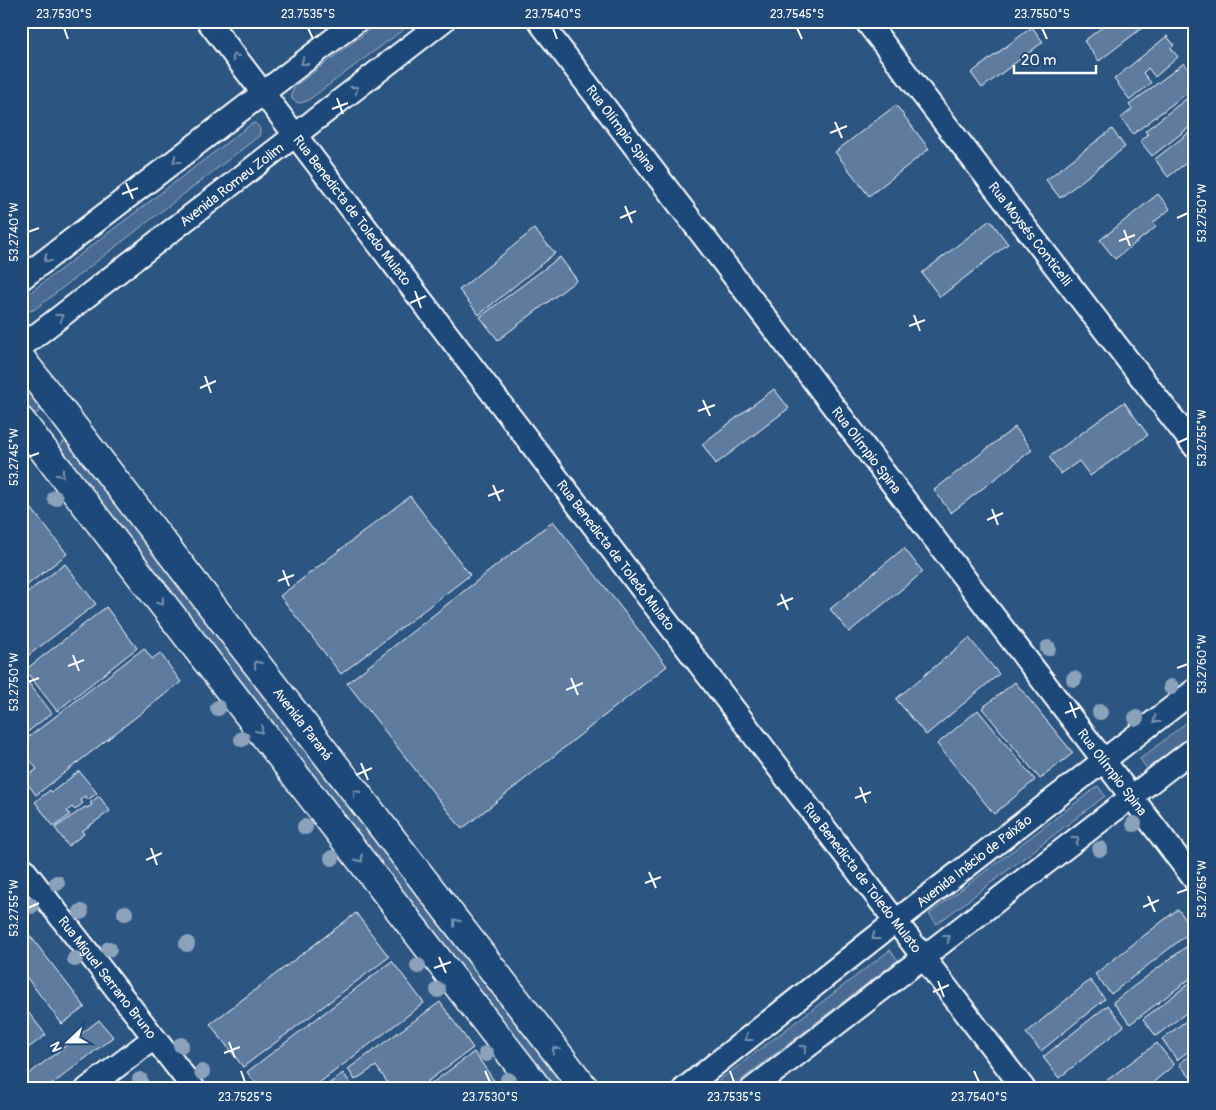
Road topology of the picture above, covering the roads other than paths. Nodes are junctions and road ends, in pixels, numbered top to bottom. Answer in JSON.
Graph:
{"nodes":[{"id":1,"x":208,"y":21,"type":"edge"},
{"id":2,"x":357,"y":21,"type":"edge"},
{"id":3,"x":443,"y":21,"type":"edge"},
{"id":4,"x":539,"y":21,"type":"edge"},
{"id":5,"x":866,"y":21,"type":"edge"},
{"id":6,"x":262,"y":94,"type":"junction"},
{"id":7,"x":296,"y":135,"type":"junction"},
{"id":8,"x":21,"y":279,"type":"edge"},
{"id":9,"x":21,"y":346,"type":"edge"},
{"id":10,"x":21,"y":359,"type":"edge"},
{"id":11,"x":21,"y":421,"type":"edge"},
{"id":12,"x":68,"y":421,"type":"junction"},
{"id":13,"x":1195,"y":447,"type":"edge"},
{"id":14,"x":30,"y":450,"type":"edge"},
{"id":15,"x":1195,"y":690,"type":"edge"},
{"id":16,"x":1195,"y":748,"type":"edge"},
{"id":17,"x":1104,"y":761,"type":"junction"},
{"id":18,"x":1132,"y":798,"type":"junction"},
{"id":19,"x":21,"y":866,"type":"edge"},
{"id":20,"x":1195,"y":880,"type":"edge"},
{"id":21,"x":896,"y":921,"type":"junction"},
{"id":22,"x":923,"y":957,"type":"junction"},
{"id":23,"x":154,"y":1038,"type":"junction"},
{"id":24,"x":87,"y":1089,"type":"edge"},
{"id":25,"x":194,"y":1089,"type":"edge"},
{"id":26,"x":538,"y":1089,"type":"edge"},
{"id":27,"x":585,"y":1089,"type":"edge"},
{"id":28,"x":684,"y":1089,"type":"edge"},
{"id":29,"x":752,"y":1089,"type":"edge"},
{"id":30,"x":1024,"y":1089,"type":"edge"}],
"edges":[{"from":6,"to":1,"type":"street","name":"Rua Benedicta de Toledo Mulato","one_way":true},
{"from":2,"to":6,"type":"street","one_way":true},
{"from":7,"to":3,"type":"street","name":"Avenida Romeu Zolim","one_way":true},
{"from":4,"to":17,"type":"street","name":"Rua Olímpio Spina"},
{"from":5,"to":13,"type":"street","name":"Rua Moysés Conticelli"},
{"from":6,"to":7,"type":"street","name":"Rua Benedicta de Toledo Mulato"},
{"from":6,"to":8,"type":"street","one_way":true},
{"from":9,"to":7,"type":"street","name":"Avenida Romeu Zolim","one_way":true},
{"from":7,"to":21,"type":"street","name":"Rua Benedicta de Toledo Mulato"},
{"from":10,"to":12,"type":"main road","name":"Avenida Paraná"},
{"from":11,"to":14,"type":"main road"},
{"from":12,"to":14,"type":"main road"},
{"from":27,"to":12,"type":"main road","name":"Avenida Paraná","one_way":true},
{"from":14,"to":26,"type":"main road","one_way":true},
{"from":15,"to":17,"type":"street","name":"Avenida Inácio de Paixão","one_way":true},
{"from":16,"to":18,"type":"street"},
{"from":17,"to":18,"type":"street","name":"Rua Olímpio Spina"},
{"from":17,"to":21,"type":"street","name":"Avenida Inácio de Paixão"},
{"from":18,"to":20,"type":"street","name":"Rua Olímpio Spina"},
{"from":22,"to":18,"type":"street","one_way":true},
{"from":19,"to":23,"type":"street","name":"Rua Miguel Serrano Bruno"},
{"from":21,"to":22,"type":"street","name":"Rua Benedicta de Toledo Mulato"},
{"from":21,"to":28,"type":"street","name":"Avenida Inácio de Paixão","one_way":true},
{"from":29,"to":22,"type":"street","one_way":true},
{"from":22,"to":30,"type":"street","name":"Rua Benedicta de Toledo Mulato"},
{"from":23,"to":24,"type":"street"},
{"from":23,"to":25,"type":"street","name":"Rua Miguel Serrano Bruno"}]}
